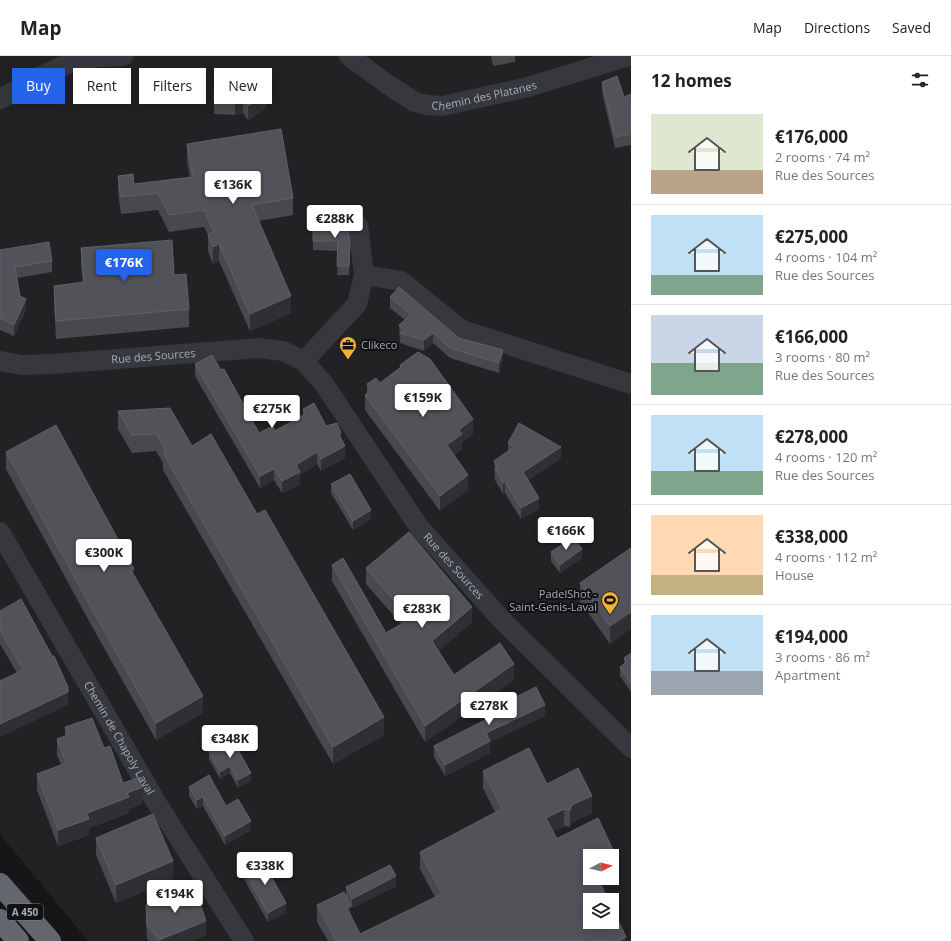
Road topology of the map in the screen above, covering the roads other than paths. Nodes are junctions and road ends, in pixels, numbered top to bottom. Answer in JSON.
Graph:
{"nodes":[{"id":1,"x":123,"y":56,"type":"edge"},
{"id":2,"x":349,"y":56,"type":"edge"},
{"id":3,"x":629,"y":56,"type":"edge"},
{"id":4,"x":89,"y":57,"type":"edge"},
{"id":5,"x":0,"y":99,"type":"edge"},
{"id":6,"x":358,"y":224,"type":"dead end"},
{"id":7,"x":364,"y":275,"type":"junction"},
{"id":8,"x":304,"y":360,"type":"junction"},
{"id":9,"x":0,"y":361,"type":"edge"},
{"id":10,"x":631,"y":384,"type":"edge"},
{"id":11,"x":0,"y":532,"type":"edge"},
{"id":12,"x":631,"y":748,"type":"edge"},
{"id":13,"x":0,"y":884,"type":"edge"},
{"id":14,"x":0,"y":920,"type":"edge"},
{"id":15,"x":18,"y":941,"type":"edge"},
{"id":16,"x":50,"y":941,"type":"edge"},
{"id":17,"x":244,"y":941,"type":"edge"}],
"edges":[{"from":1,"to":4,"type":"street"},
{"from":2,"to":3,"type":"street","name":"Chemin des Platanes"},
{"from":4,"to":5,"type":"street"},
{"from":6,"to":7,"type":"street"},
{"from":7,"to":8,"type":"street"},
{"from":7,"to":10,"type":"street"},
{"from":8,"to":9,"type":"street","name":"Rue des Sources"},
{"from":8,"to":12,"type":"street","name":"Rue des Sources"},
{"from":11,"to":17,"type":"street","name":"Chemin de Chapoly Laval"},
{"from":13,"to":16,"type":"highway","number":"A 450"},
{"from":14,"to":15,"type":"highway","number":"A 450"}]}
